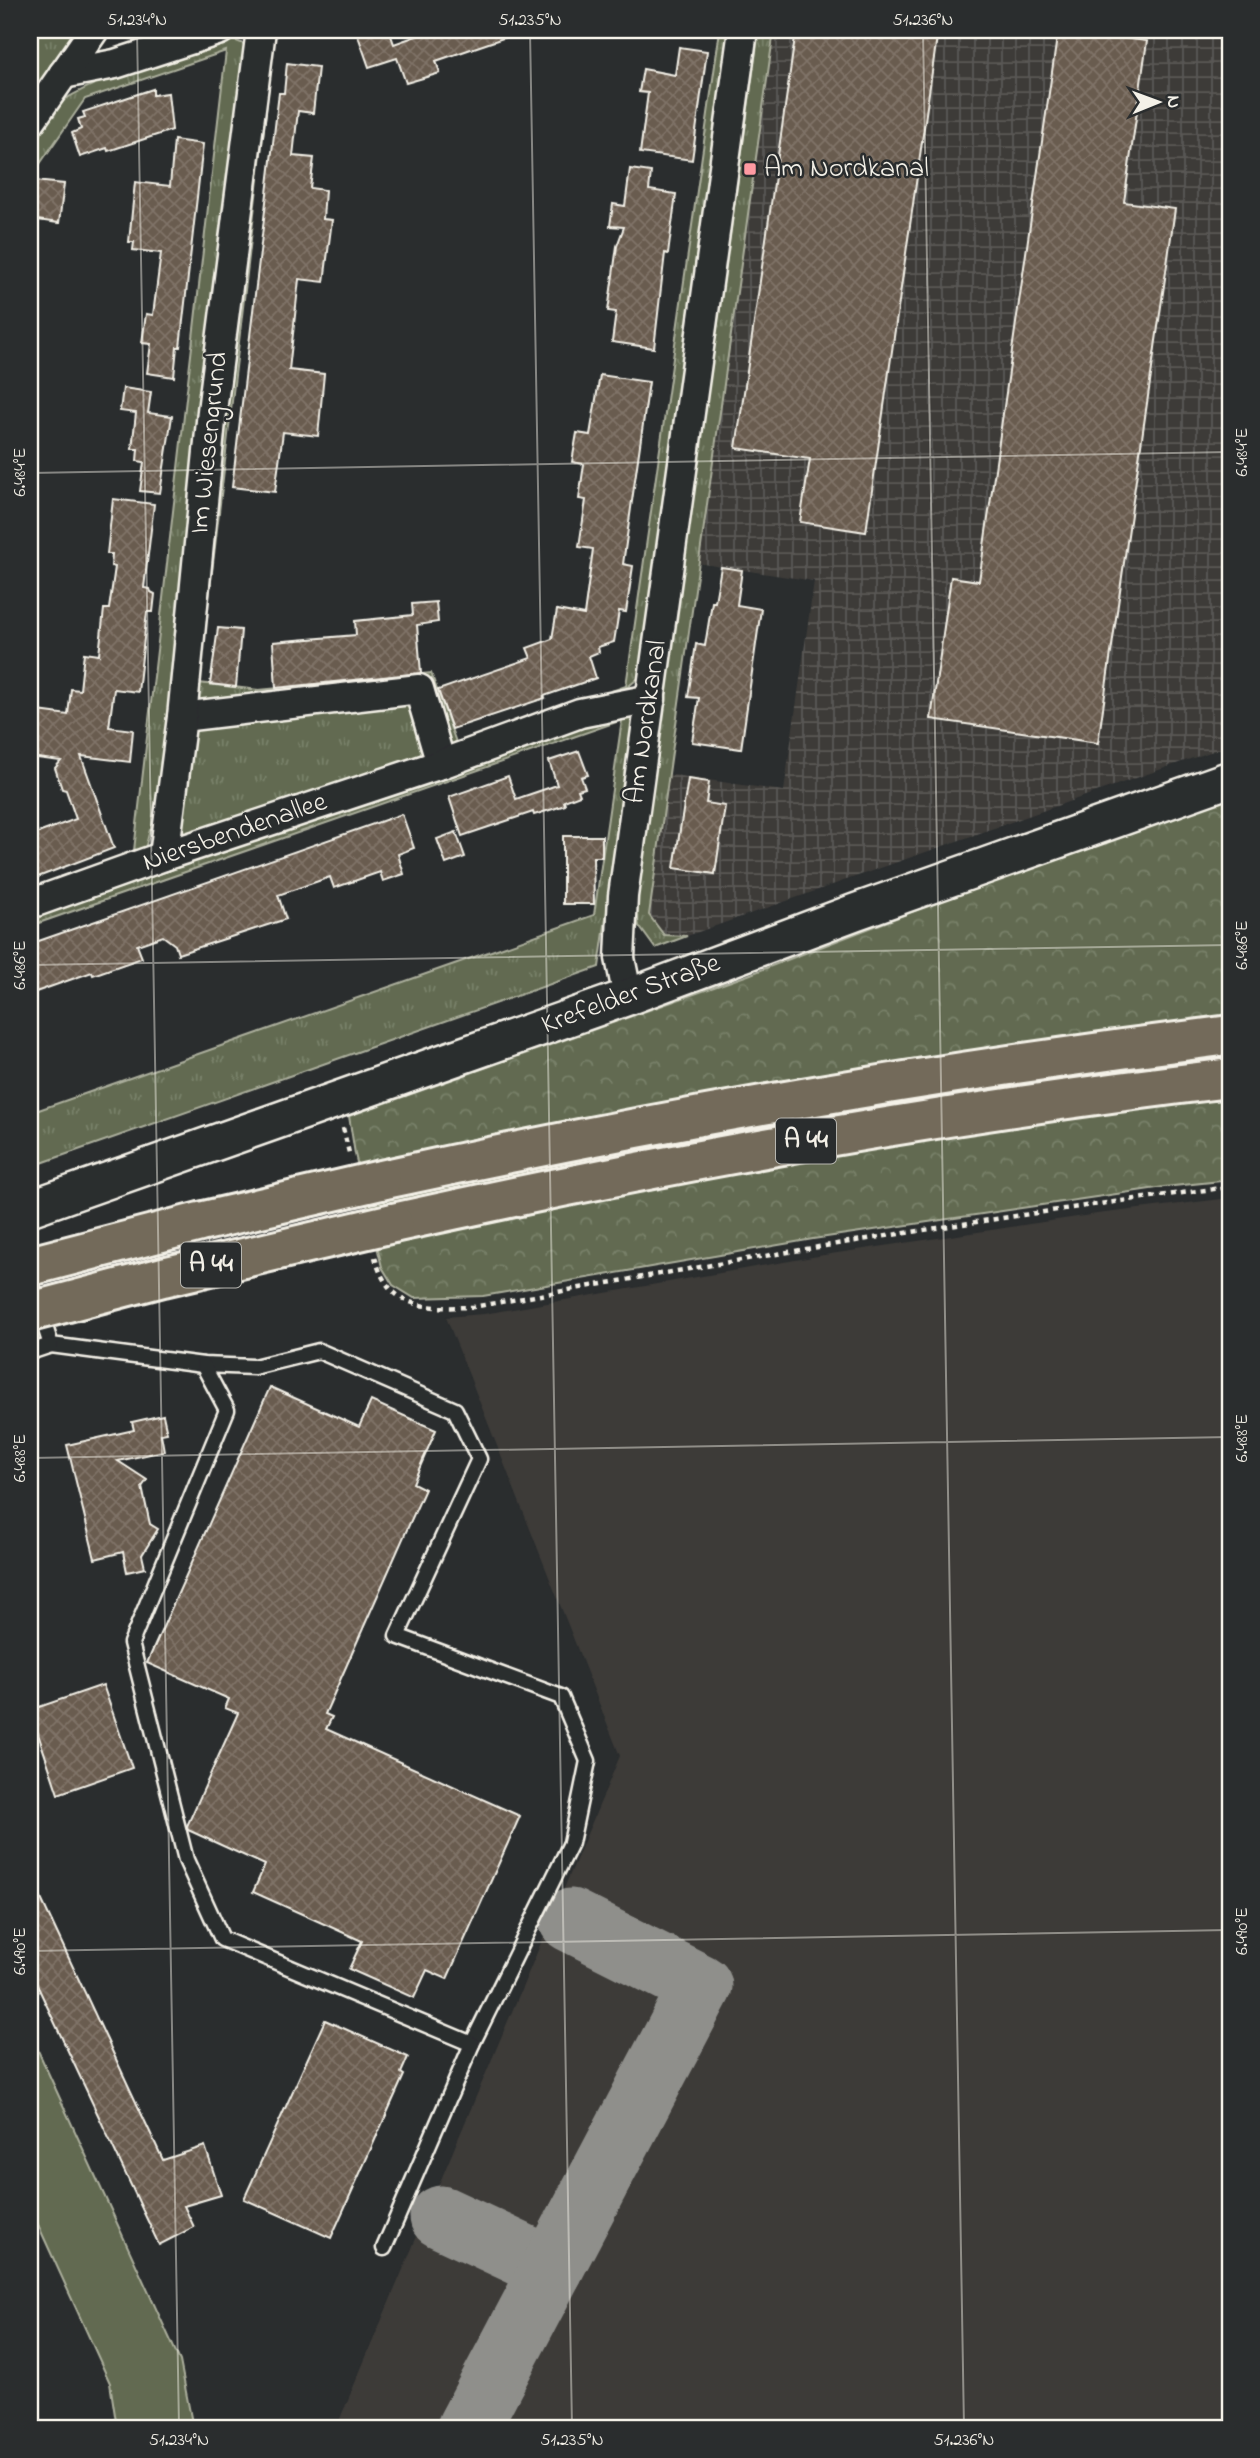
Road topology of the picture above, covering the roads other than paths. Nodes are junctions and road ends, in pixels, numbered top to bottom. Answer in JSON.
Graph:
{"nodes":[{"id":1,"x":94,"y":30,"type":"edge"},
{"id":2,"x":220,"y":30,"type":"edge"},
{"id":3,"x":261,"y":30,"type":"edge"},
{"id":4,"x":743,"y":30,"type":"edge"},
{"id":5,"x":64,"y":74,"type":"junction"},
{"id":6,"x":30,"y":122,"type":"edge"},
{"id":7,"x":651,"y":699,"type":"junction"},
{"id":8,"x":182,"y":717,"type":"junction"},
{"id":9,"x":441,"y":764,"type":"junction"},
{"id":10,"x":1230,"y":779,"type":"edge"},
{"id":11,"x":164,"y":856,"type":"junction"},
{"id":12,"x":30,"y":904,"type":"edge"},
{"id":13,"x":628,"y":998,"type":"junction"},
{"id":14,"x":1230,"y":1035,"type":"edge"},
{"id":15,"x":1230,"y":1078,"type":"edge"},
{"id":16,"x":30,"y":1208,"type":"edge"},
{"id":17,"x":30,"y":1266,"type":"edge"},
{"id":18,"x":30,"y":1280,"type":"edge"},
{"id":19,"x":30,"y":1312,"type":"edge"},
{"id":20,"x":51,"y":1345,"type":"junction"},
{"id":21,"x":30,"y":1352,"type":"edge"},
{"id":22,"x":203,"y":1365,"type":"junction"},
{"id":23,"x":472,"y":2044,"type":"junction"},
{"id":24,"x":384,"y":2248,"type":"dead end"}],
"edges":[{"from":1,"to":5,"type":"street"},
{"from":2,"to":5,"type":"street"},
{"from":3,"to":8,"type":"street","name":"Im Wiesengrund"},
{"from":4,"to":7,"type":"street","name":"Am Nordkanal"},
{"from":5,"to":6,"type":"street"},
{"from":7,"to":9,"type":"street","name":"Niersbendenallee"},
{"from":7,"to":13,"type":"street","name":"Am Nordkanal"},
{"from":8,"to":9,"type":"street"},
{"from":8,"to":11,"type":"street","name":"Im Wiesengrund"},
{"from":9,"to":11,"type":"street","name":"Niersbendenallee"},
{"from":10,"to":13,"type":"street","name":"Krefelder Straße"},
{"from":11,"to":12,"type":"street","name":"Niersbendenallee"},
{"from":13,"to":16,"type":"street","name":"Krefelder Straße"},
{"from":14,"to":17,"type":"highway","number":"A 44","bridge":true},
{"from":15,"to":19,"type":"highway","number":"A 44","bridge":true},
{"from":18,"to":20,"type":"lane"},
{"from":20,"to":21,"type":"lane"},
{"from":20,"to":22,"type":"lane"},
{"from":22,"to":23,"type":"lane"},
{"from":22,"to":23,"type":"lane"},
{"from":23,"to":24,"type":"lane"}]}
